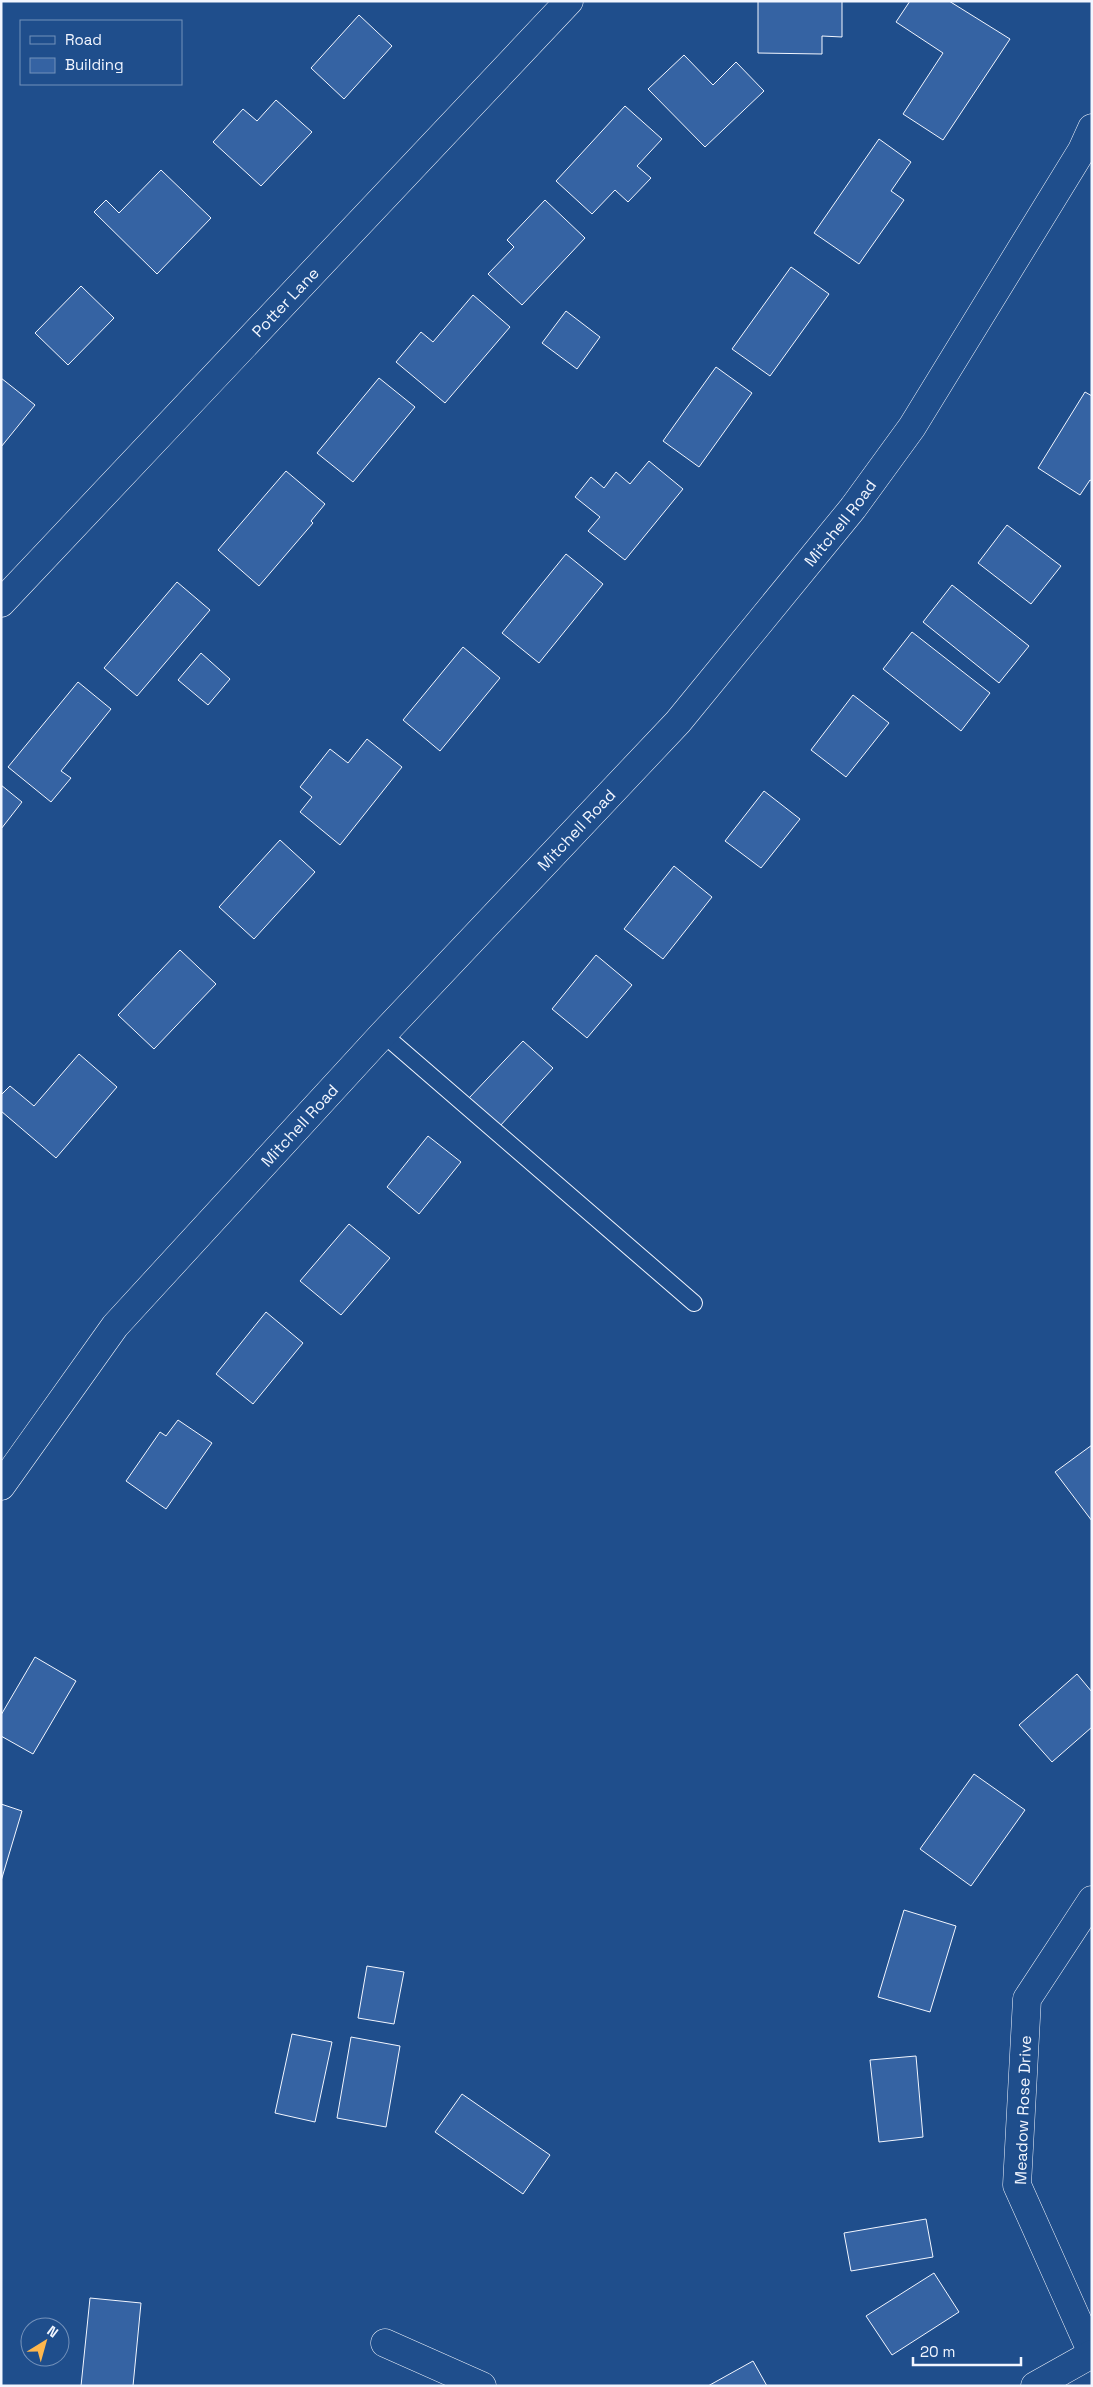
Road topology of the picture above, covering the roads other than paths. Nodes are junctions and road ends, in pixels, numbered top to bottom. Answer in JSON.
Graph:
{"nodes":[{"id":1,"x":569,"y":1,"type":"edge"},
{"id":2,"x":1092,"y":128,"type":"edge"},
{"id":3,"x":1,"y":604,"type":"edge"},
{"id":4,"x":383,"y":1034,"type":"junction"},
{"id":5,"x":694,"y":1302,"type":"dead end"},
{"id":6,"x":1,"y":1486,"type":"edge"},
{"id":7,"x":1092,"y":1900,"type":"edge"},
{"id":8,"x":385,"y":2344,"type":"dead end"},
{"id":9,"x":1092,"y":2354,"type":"edge"},
{"id":10,"x":482,"y":2386,"type":"edge"},
{"id":11,"x":1035,"y":2386,"type":"edge"}],
"edges":[{"from":1,"to":3,"type":"street","name":"Potter Lane"},
{"from":2,"to":4,"type":"street","name":"Mitchell Road"},
{"from":4,"to":5,"type":"lane"},
{"from":4,"to":6,"type":"street","name":"Mitchell Road"},
{"from":7,"to":9,"type":"street","name":"Meadow Rose Drive"},
{"from":8,"to":10,"type":"street"},
{"from":9,"to":11,"type":"street"}]}
